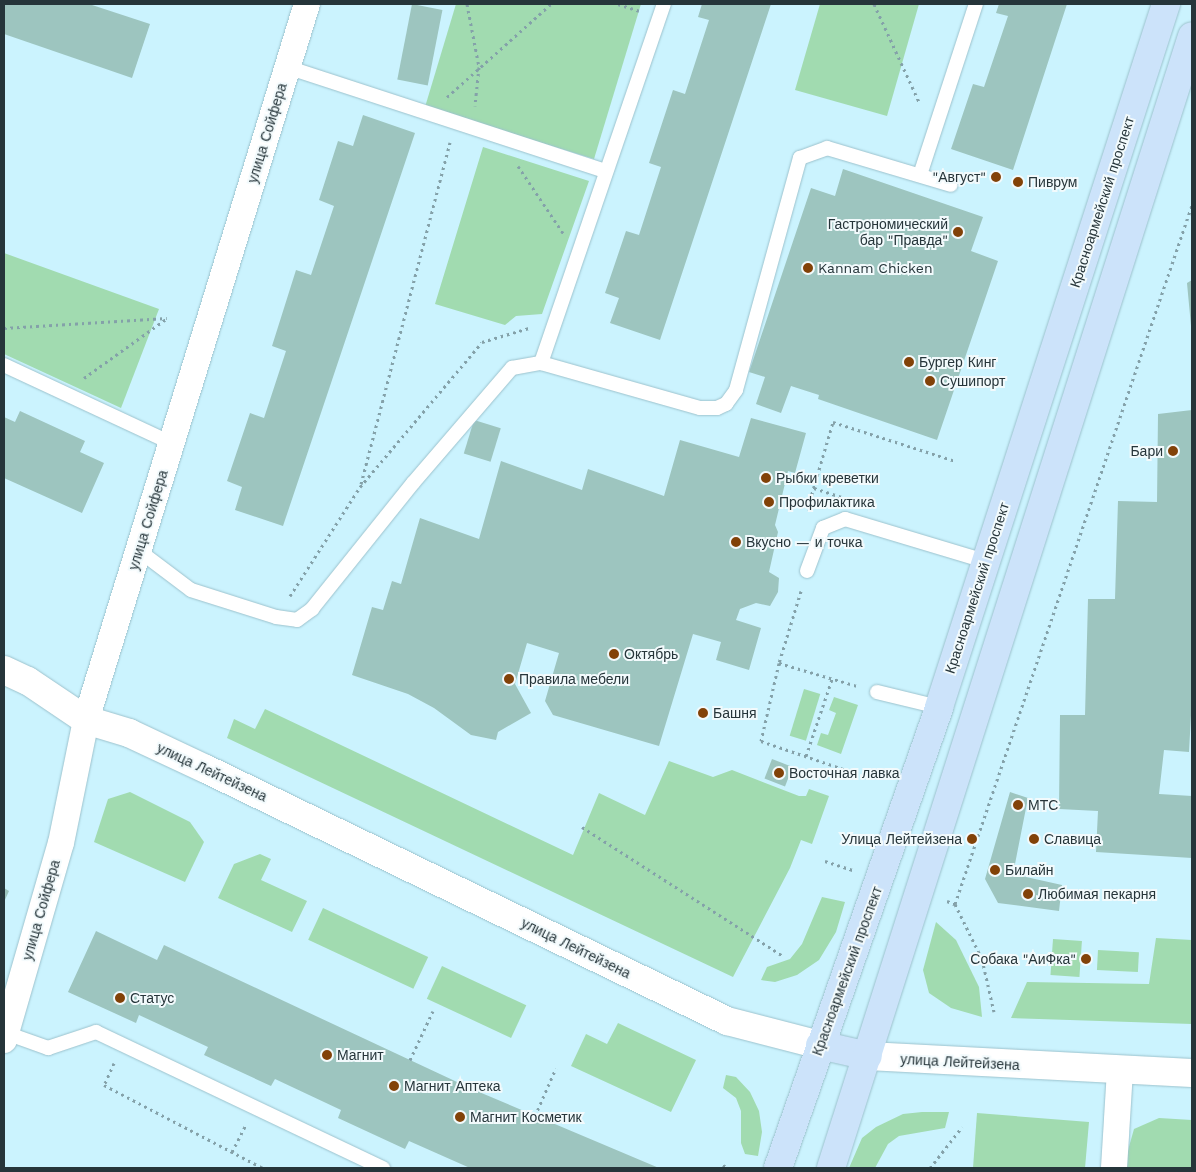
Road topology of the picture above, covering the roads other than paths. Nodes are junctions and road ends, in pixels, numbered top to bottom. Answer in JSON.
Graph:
{"nodes":[{"id":1,"x":307,"y":4,"type":"edge"},
{"id":2,"x":664,"y":4,"type":"edge"},
{"id":3,"x":976,"y":4,"type":"edge"},
{"id":4,"x":1166,"y":4,"type":"edge"},
{"id":5,"x":1192,"y":36,"type":"edge"},
{"id":6,"x":287,"y":68,"type":"junction"},
{"id":7,"x":605,"y":171,"type":"junction"},
{"id":8,"x":920,"y":175,"type":"junction"},
{"id":9,"x":951,"y":184,"type":"dead end"},
{"id":10,"x":541,"y":363,"type":"junction"},
{"id":11,"x":4,"y":365,"type":"edge"},
{"id":12,"x":171,"y":443,"type":"junction"},
{"id":13,"x":138,"y":550,"type":"junction"},
{"id":14,"x":985,"y":561,"type":"junction"},
{"id":15,"x":806,"y":571,"type":"road end"},
{"id":16,"x":4,"y":670,"type":"edge"},
{"id":17,"x":878,"y":692,"type":"road end"},
{"id":18,"x":940,"y":707,"type":"junction"},
{"id":19,"x":86,"y":720,"type":"junction"},
{"id":20,"x":8,"y":1006,"type":"edge"},
{"id":21,"x":5,"y":1037,"type":"edge"},
{"id":22,"x":820,"y":1045,"type":"junction"},
{"id":23,"x":868,"y":1056,"type":"junction"},
{"id":24,"x":1120,"y":1070,"type":"junction"},
{"id":25,"x":1192,"y":1073,"type":"edge"},
{"id":26,"x":383,"y":1168,"type":"edge"},
{"id":27,"x":778,"y":1168,"type":"edge"},
{"id":28,"x":831,"y":1168,"type":"edge"},
{"id":29,"x":1114,"y":1168,"type":"edge"}],
"edges":[{"from":1,"to":6,"type":"street","name":"улица Сойфера"},
{"from":2,"to":7,"type":"lane"},
{"from":3,"to":8,"type":"lane"},
{"from":4,"to":14,"type":"main road","name":"Красноармейский проспект"},
{"from":5,"to":23,"type":"main road"},
{"from":6,"to":7,"type":"lane"},
{"from":6,"to":12,"type":"street","name":"улица Сойфера"},
{"from":7,"to":10,"type":"lane"},
{"from":8,"to":9,"type":"lane"},
{"from":8,"to":10,"type":"lane"},
{"from":10,"to":13,"type":"lane"},
{"from":11,"to":12,"type":"lane"},
{"from":12,"to":13,"type":"street","name":"улица Сойфера"},
{"from":13,"to":19,"type":"street","name":"улица Сойфера"},
{"from":14,"to":15,"type":"lane"},
{"from":14,"to":18,"type":"main road","name":"Красноармейский проспект"},
{"from":16,"to":19,"type":"street","name":"улица Лейтейзена"},
{"from":17,"to":18,"type":"lane"},
{"from":18,"to":22,"type":"main road","name":"Красноармейский проспект"},
{"from":19,"to":20,"type":"street","name":"улица Сойфера"},
{"from":19,"to":22,"type":"street","name":"улица Лейтейзена"},
{"from":20,"to":21,"type":"street","name":"улица Сойфера"},
{"from":21,"to":26,"type":"lane"},
{"from":22,"to":23,"type":"main road","name":"улица Лейтейзена"},
{"from":22,"to":27,"type":"main road","name":"Красноармейский проспект"},
{"from":23,"to":24,"type":"street","name":"улица Лейтейзена"},
{"from":23,"to":28,"type":"main road"},
{"from":24,"to":25,"type":"street","name":"улица Лейтейзена"},
{"from":24,"to":29,"type":"street"}]}
